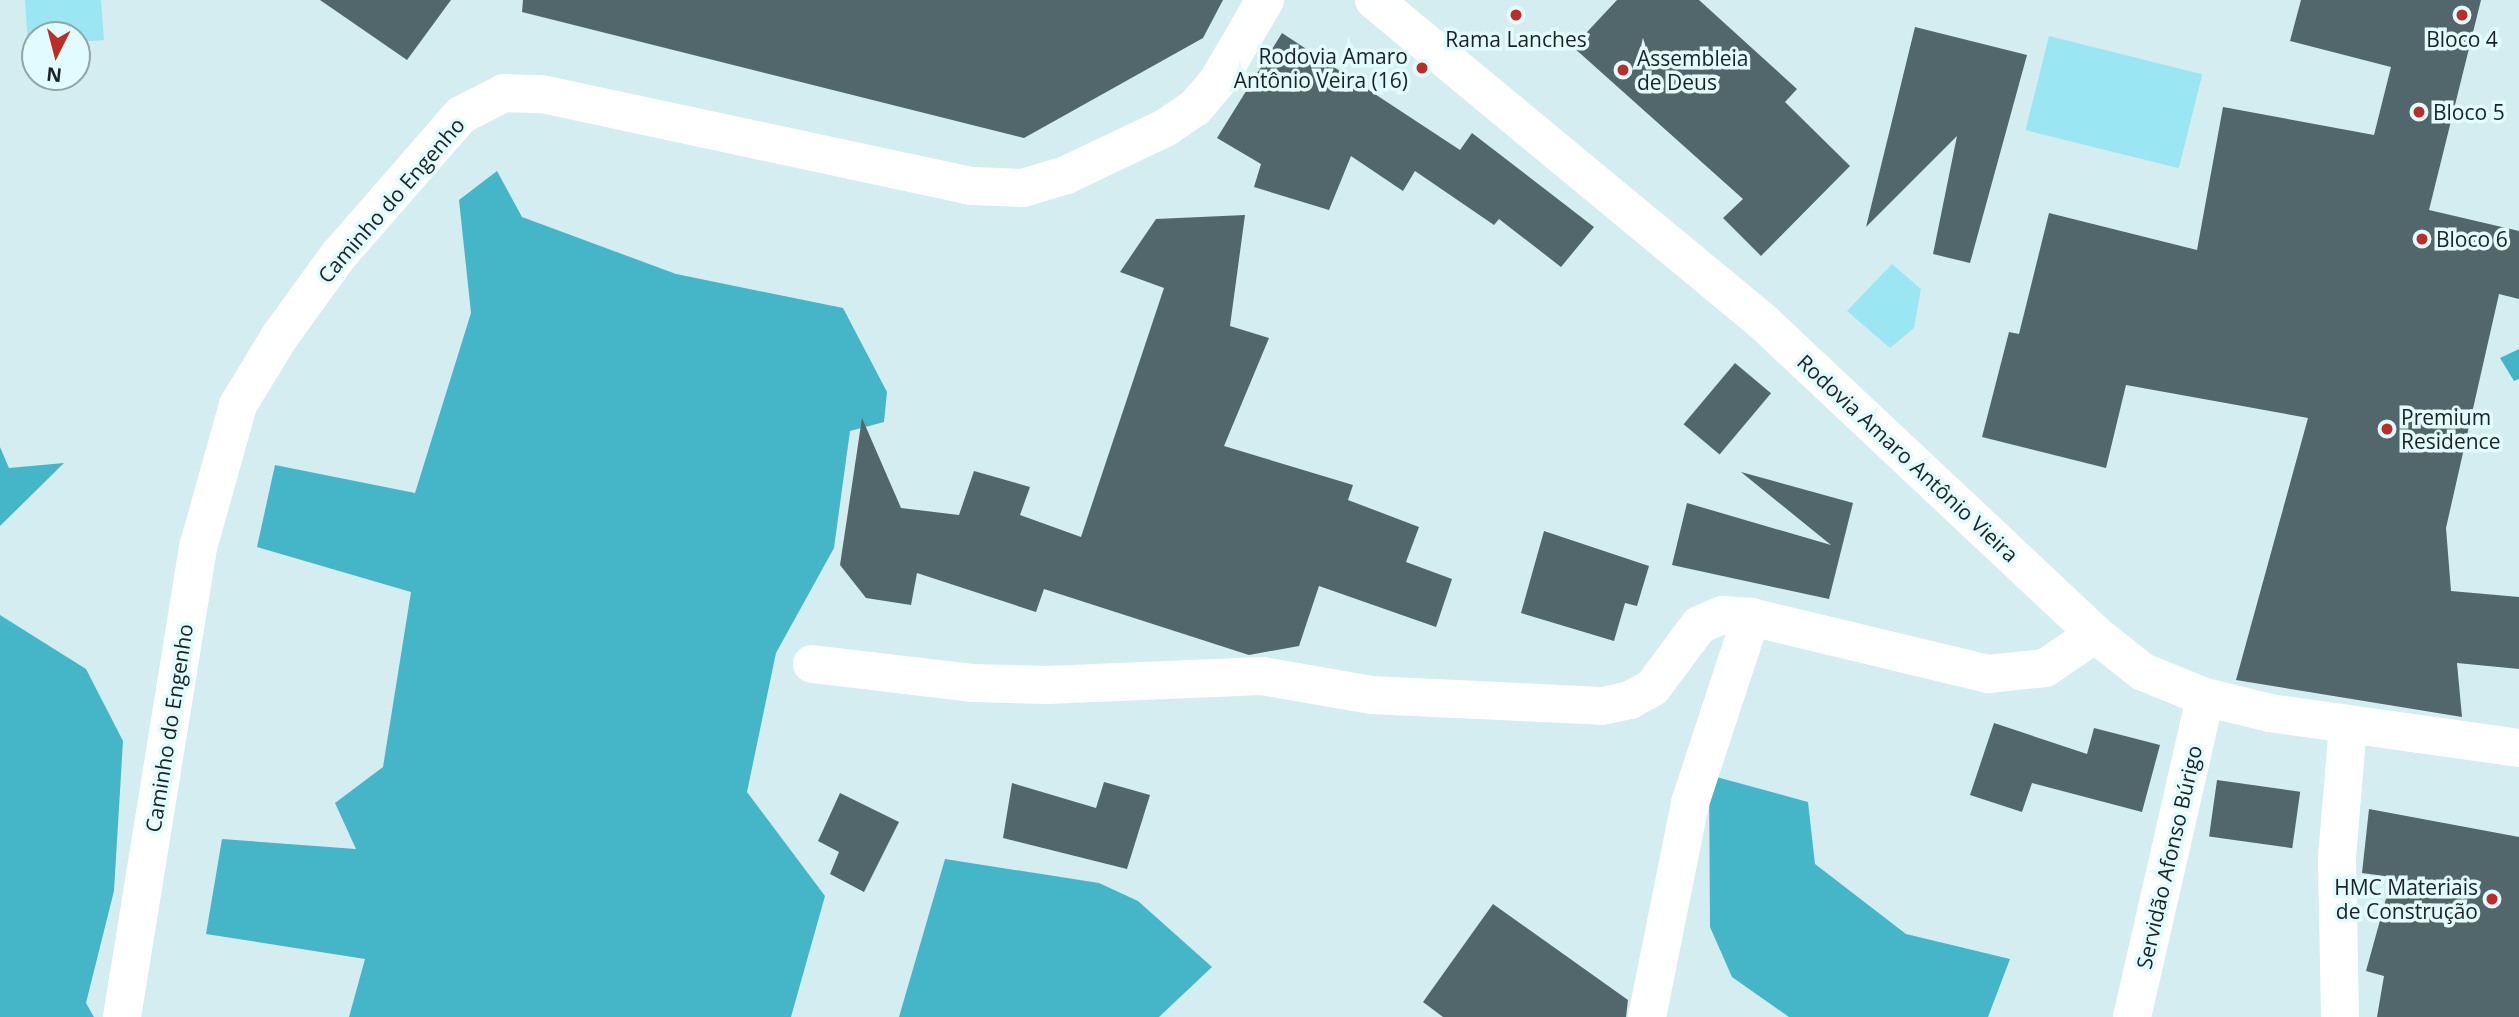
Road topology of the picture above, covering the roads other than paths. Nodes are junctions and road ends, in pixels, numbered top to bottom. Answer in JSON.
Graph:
{"nodes":[{"id":1,"x":1265,"y":0,"type":"edge"},
{"id":2,"x":1393,"y":5,"type":"edge"},
{"id":3,"x":1751,"y":617,"type":"junction"},
{"id":4,"x":2095,"y":634,"type":"junction"},
{"id":5,"x":812,"y":664,"type":"dead end"},
{"id":6,"x":2205,"y":698,"type":"junction"},
{"id":7,"x":2348,"y":727,"type":"junction"},
{"id":8,"x":2519,"y":748,"type":"edge"},
{"id":9,"x":122,"y":1017,"type":"edge"},
{"id":10,"x":1647,"y":1017,"type":"edge"},
{"id":11,"x":2132,"y":1017,"type":"edge"},
{"id":12,"x":2340,"y":1017,"type":"edge"}],
"edges":[{"from":1,"to":9,"type":"street","name":"Caminho do Engenho"},
{"from":2,"to":4,"type":"street","name":"Rodovia Amaro Antônio Vieira"},
{"from":3,"to":4,"type":"street"},
{"from":3,"to":5,"type":"street"},
{"from":3,"to":10,"type":"street"},
{"from":4,"to":6,"type":"street","name":"Rodovia Amaro Antônio Vieira"},
{"from":6,"to":7,"type":"street","name":"Rodovia Amaro Antônio Vieira"},
{"from":6,"to":11,"type":"street","name":"Servidão Afonso Búrigo"},
{"from":7,"to":8,"type":"street","name":"Rodovia Amaro Antônio Vieira"},
{"from":7,"to":12,"type":"street"}]}
